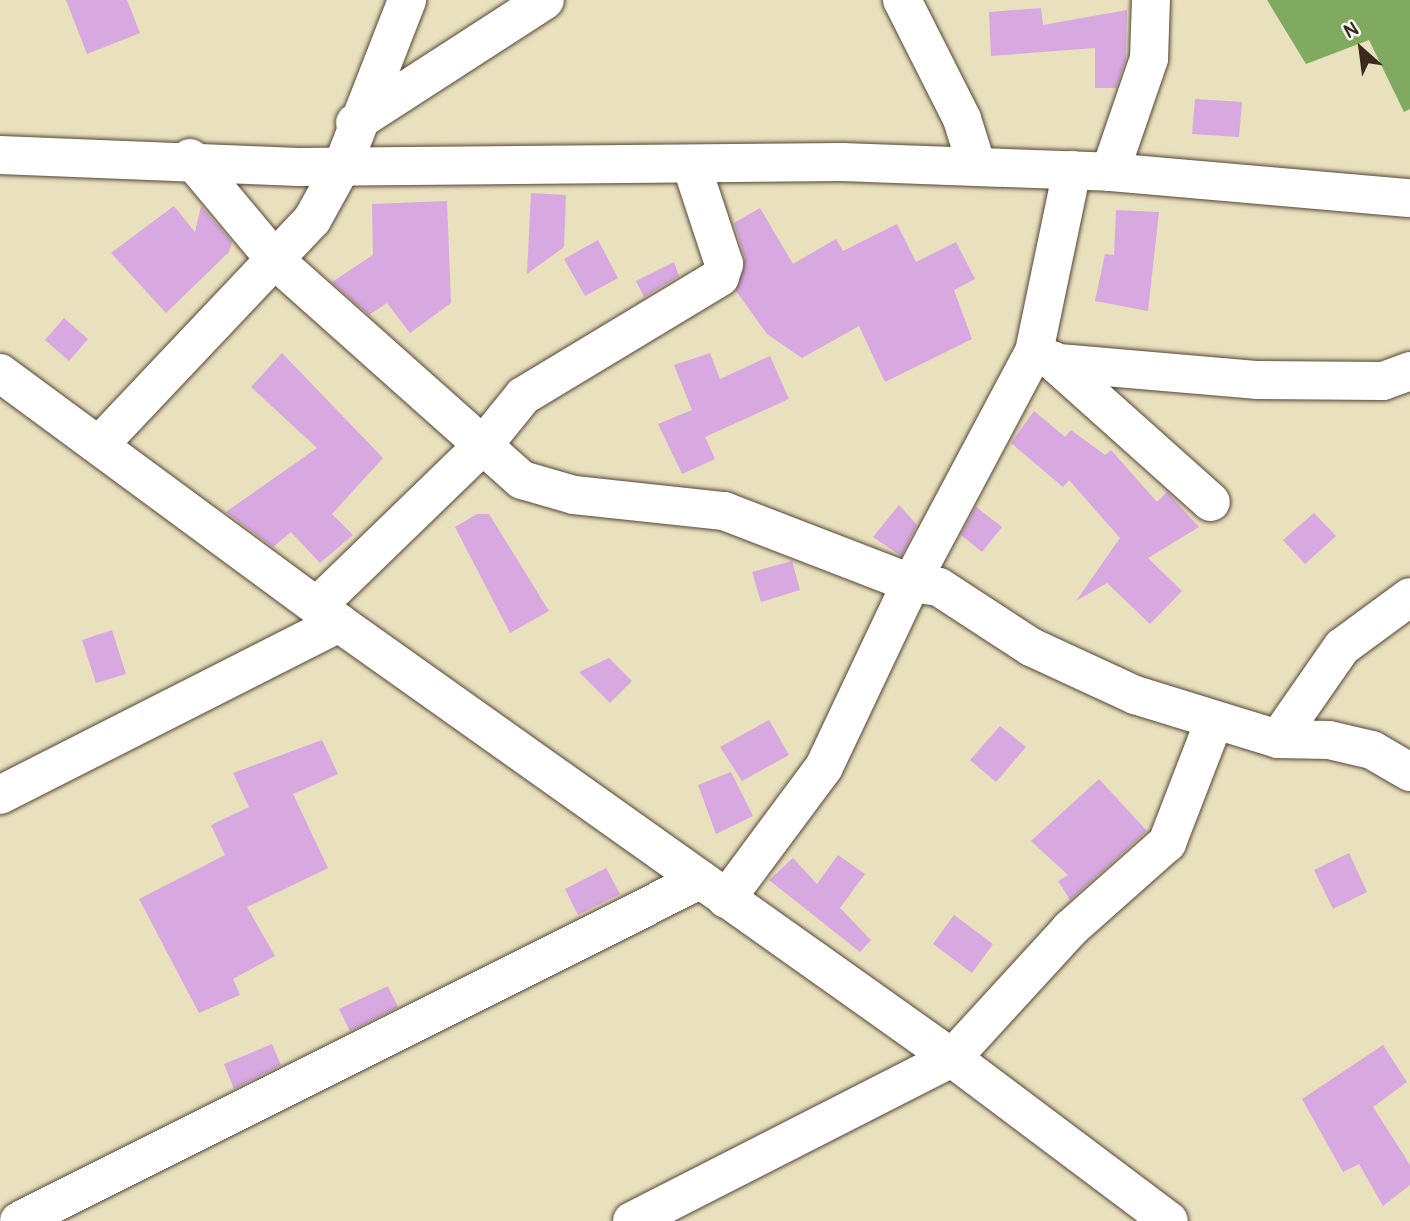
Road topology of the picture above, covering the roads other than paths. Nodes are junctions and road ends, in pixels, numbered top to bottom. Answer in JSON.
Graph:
{"nodes":[{"id":1,"x":407,"y":0,"type":"edge"},
{"id":2,"x":545,"y":0,"type":"edge"},
{"id":3,"x":902,"y":0,"type":"edge"},
{"id":4,"x":1152,"y":0,"type":"edge"},
{"id":5,"x":355,"y":123,"type":"junction"},
{"id":6,"x":0,"y":155,"type":"edge"},
{"id":7,"x":190,"y":158,"type":"junction"},
{"id":8,"x":344,"y":162,"type":"junction"},
{"id":9,"x":691,"y":164,"type":"junction"},
{"id":10,"x":977,"y":167,"type":"junction"},
{"id":11,"x":1072,"y":170,"type":"junction"},
{"id":12,"x":1110,"y":172,"type":"junction"},
{"id":13,"x":1410,"y":198,"type":"edge"},
{"id":14,"x":276,"y":261,"type":"junction"},
{"id":15,"x":1047,"y":358,"type":"junction"},
{"id":16,"x":1410,"y":371,"type":"edge"},
{"id":17,"x":0,"y":373,"type":"edge"},
{"id":18,"x":485,"y":443,"type":"junction"},
{"id":19,"x":99,"y":445,"type":"junction"},
{"id":20,"x":1211,"y":502,"type":"dead end"},
{"id":21,"x":911,"y":583,"type":"junction"},
{"id":22,"x":1410,"y":597,"type":"edge"},
{"id":23,"x":328,"y":614,"type":"junction"},
{"id":24,"x":1214,"y":721,"type":"junction"},
{"id":25,"x":1278,"y":739,"type":"junction"},
{"id":26,"x":1410,"y":772,"type":"edge"},
{"id":27,"x":0,"y":795,"type":"edge"},
{"id":28,"x":713,"y":890,"type":"junction"},
{"id":29,"x":952,"y":1058,"type":"junction"},
{"id":30,"x":19,"y":1221,"type":"edge"},
{"id":31,"x":632,"y":1221,"type":"edge"},
{"id":32,"x":1169,"y":1221,"type":"edge"}],
"edges":[{"from":1,"to":5,"type":"street"},
{"from":2,"to":5,"type":"street"},
{"from":3,"to":10,"type":"street"},
{"from":4,"to":12,"type":"street"},
{"from":5,"to":8,"type":"street"},
{"from":6,"to":7,"type":"street"},
{"from":7,"to":8,"type":"street"},
{"from":7,"to":14,"type":"street"},
{"from":8,"to":9,"type":"street"},
{"from":8,"to":14,"type":"street"},
{"from":9,"to":10,"type":"street"},
{"from":9,"to":18,"type":"street"},
{"from":10,"to":11,"type":"street"},
{"from":11,"to":12,"type":"street"},
{"from":11,"to":15,"type":"street"},
{"from":12,"to":13,"type":"street"},
{"from":14,"to":18,"type":"street"},
{"from":14,"to":19,"type":"street"},
{"from":15,"to":16,"type":"street"},
{"from":15,"to":20,"type":"street"},
{"from":15,"to":21,"type":"street"},
{"from":17,"to":19,"type":"street"},
{"from":18,"to":21,"type":"street"},
{"from":18,"to":23,"type":"street"},
{"from":19,"to":23,"type":"street"},
{"from":21,"to":24,"type":"street"},
{"from":21,"to":28,"type":"street"},
{"from":22,"to":25,"type":"street"},
{"from":23,"to":27,"type":"street"},
{"from":23,"to":28,"type":"street"},
{"from":24,"to":25,"type":"street"},
{"from":24,"to":29,"type":"street"},
{"from":25,"to":26,"type":"street"},
{"from":28,"to":29,"type":"street"},
{"from":28,"to":30,"type":"street"},
{"from":29,"to":31,"type":"street"},
{"from":29,"to":32,"type":"street"}]}
